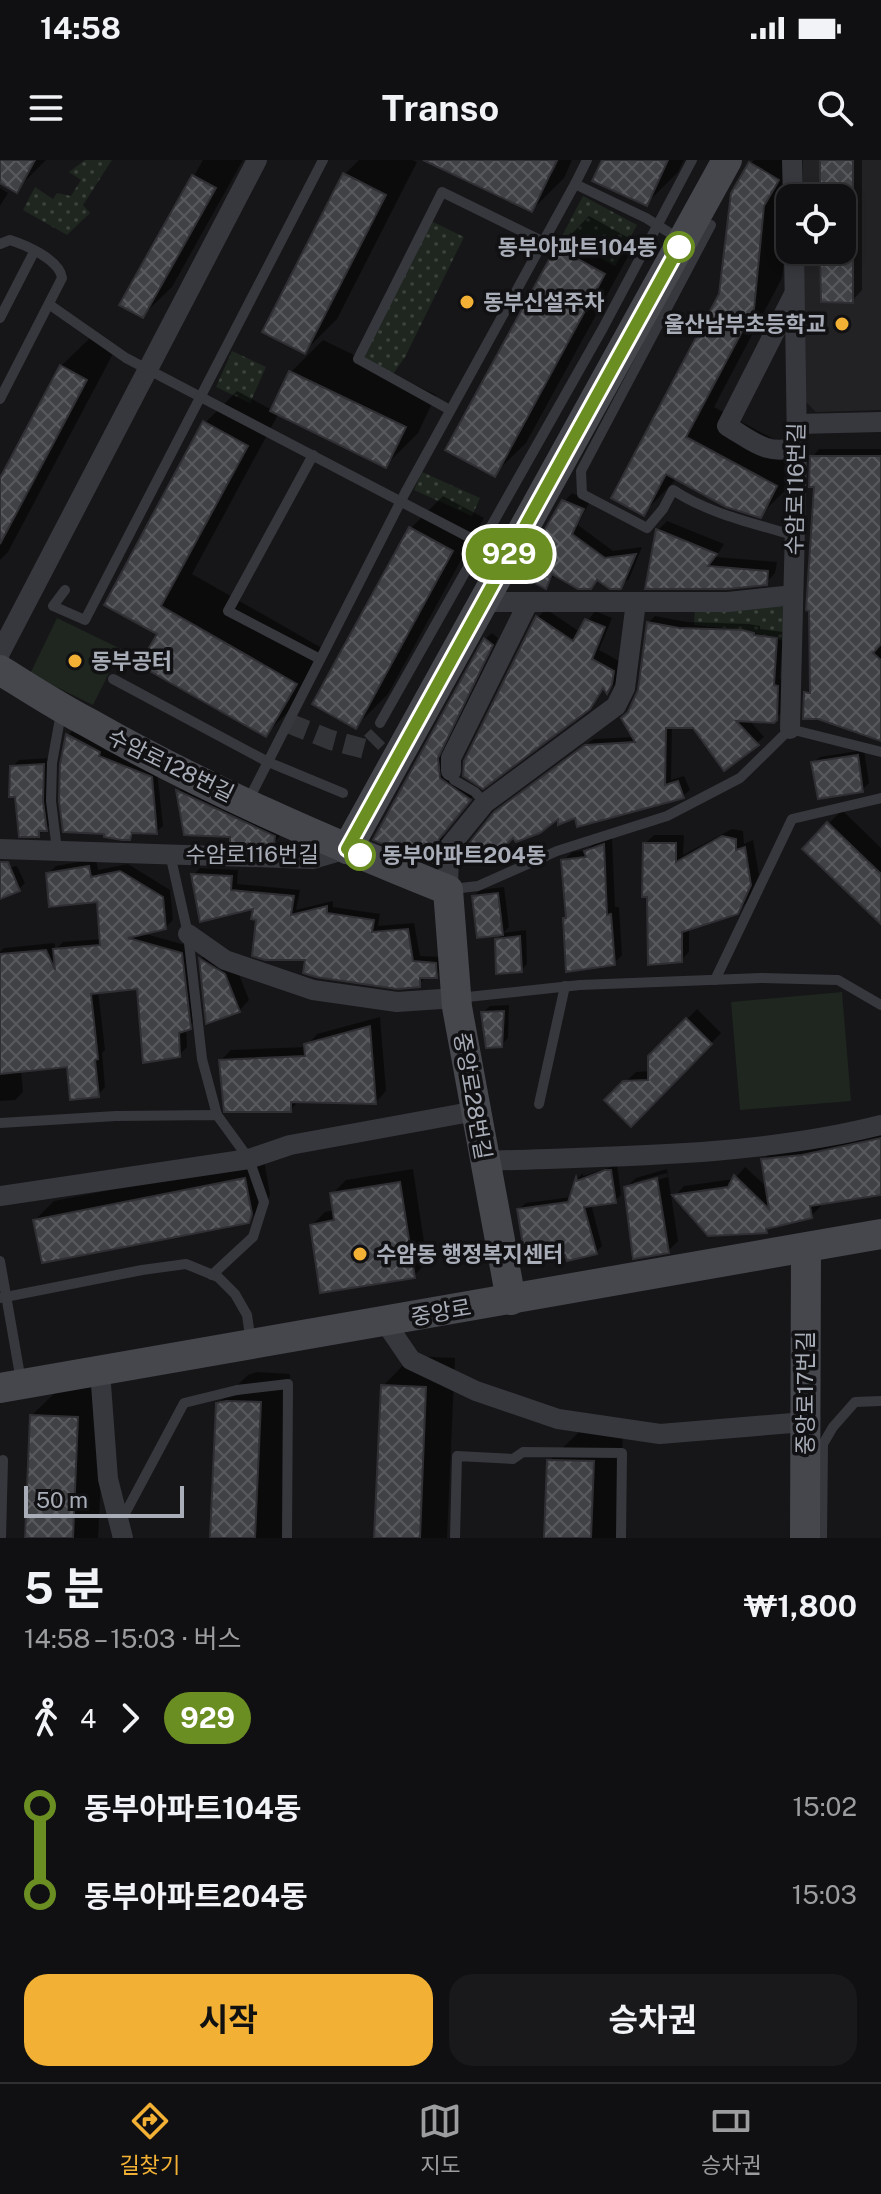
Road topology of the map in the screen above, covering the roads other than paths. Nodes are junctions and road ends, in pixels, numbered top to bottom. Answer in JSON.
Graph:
{"nodes":[{"id":1,"x":257,"y":160,"type":"edge"},
{"id":2,"x":323,"y":160,"type":"edge"},
{"id":3,"x":587,"y":160,"type":"edge"},
{"id":4,"x":692,"y":160,"type":"edge"},
{"id":5,"x":727,"y":160,"type":"edge"},
{"id":6,"x":792,"y":160,"type":"edge"},
{"id":7,"x":575,"y":184,"type":"junction"},
{"id":8,"x":793,"y":184,"type":"edge"},
{"id":9,"x":711,"y":225,"type":"dead end"},
{"id":10,"x":670,"y":234,"type":"junction"},
{"id":11,"x":544,"y":242,"type":"junction"},
{"id":12,"x":0,"y":244,"type":"edge"},
{"id":13,"x":34,"y":252,"type":"junction"},
{"id":14,"x":794,"y":264,"type":"edge"},
{"id":15,"x":794,"y":292,"type":"junction"},
{"id":16,"x":50,"y":305,"type":"junction"},
{"id":17,"x":0,"y":318,"type":"edge"},
{"id":18,"x":775,"y":330,"type":"junction"},
{"id":19,"x":796,"y":340,"type":"junction"},
{"id":20,"x":148,"y":369,"type":"junction"},
{"id":21,"x":200,"y":396,"type":"junction"},
{"id":22,"x":0,"y":399,"type":"edge"},
{"id":23,"x":450,"y":410,"type":"junction"},
{"id":24,"x":881,"y":422,"type":"edge"},
{"id":25,"x":797,"y":424,"type":"junction"},
{"id":26,"x":797,"y":447,"type":"junction"},
{"id":27,"x":313,"y":455,"type":"junction"},
{"id":28,"x":401,"y":501,"type":"junction"},
{"id":29,"x":795,"y":536,"type":"junction"},
{"id":30,"x":482,"y":544,"type":"junction"},
{"id":31,"x":65,"y":590,"type":"dead end"},
{"id":32,"x":793,"y":595,"type":"junction"},
{"id":33,"x":483,"y":602,"type":"junction"},
{"id":34,"x":636,"y":602,"type":"junction"},
{"id":35,"x":528,"y":603,"type":"junction"},
{"id":36,"x":0,"y":653,"type":"edge"},
{"id":37,"x":320,"y":659,"type":"junction"},
{"id":38,"x":0,"y":670,"type":"edge"},
{"id":39,"x":113,"y":679,"type":"dead end"},
{"id":40,"x":62,"y":708,"type":"junction"},
{"id":41,"x":380,"y":723,"type":"dead end"},
{"id":42,"x":790,"y":729,"type":"junction"},
{"id":43,"x":881,"y":752,"type":"edge"},
{"id":44,"x":268,"y":762,"type":"junction"},
{"id":45,"x":451,"y":771,"type":"joint"},
{"id":46,"x":343,"y":793,"type":"dead end"},
{"id":47,"x":881,"y":798,"type":"edge"},
{"id":48,"x":247,"y":802,"type":"junction"},
{"id":49,"x":485,"y":803,"type":"junction"},
{"id":50,"x":0,"y":849,"type":"edge"},
{"id":51,"x":347,"y":849,"type":"junction"},
{"id":52,"x":57,"y":850,"type":"junction"},
{"id":53,"x":170,"y":854,"type":"junction"},
{"id":54,"x":448,"y":890,"type":"junction"},
{"id":55,"x":188,"y":934,"type":"junction"},
{"id":56,"x":715,"y":980,"type":"junction"},
{"id":57,"x":565,"y":986,"type":"junction"},
{"id":58,"x":456,"y":998,"type":"junction"},
{"id":59,"x":881,"y":1005,"type":"edge"},
{"id":60,"x":539,"y":1104,"type":"dead end"},
{"id":61,"x":476,"y":1111,"type":"junction"},
{"id":62,"x":217,"y":1115,"type":"junction"},
{"id":63,"x":0,"y":1123,"type":"edge"},
{"id":64,"x":881,"y":1125,"type":"edge"},
{"id":65,"x":249,"y":1159,"type":"junction"},
{"id":66,"x":485,"y":1161,"type":"junction"},
{"id":67,"x":0,"y":1196,"type":"edge"},
{"id":68,"x":881,"y":1234,"type":"edge"},
{"id":69,"x":806,"y":1249,"type":"junction"},
{"id":70,"x":0,"y":1261,"type":"edge"},
{"id":71,"x":212,"y":1275,"type":"junction"},
{"id":72,"x":3,"y":1297,"type":"edge"},
{"id":73,"x":511,"y":1300,"type":"junction"},
{"id":74,"x":385,"y":1322,"type":"junction"},
{"id":75,"x":251,"y":1345,"type":"junction"},
{"id":76,"x":100,"y":1371,"type":"junction"},
{"id":77,"x":11,"y":1386,"type":"edge"},
{"id":78,"x":881,"y":1401,"type":"edge"},
{"id":79,"x":805,"y":1422,"type":"junction"},
{"id":80,"x":3,"y":1460,"type":"dead end"},
{"id":81,"x":121,"y":1531,"type":"edge"},
{"id":82,"x":1,"y":1538,"type":"edge"},
{"id":83,"x":287,"y":1538,"type":"edge"},
{"id":84,"x":455,"y":1538,"type":"edge"},
{"id":85,"x":621,"y":1538,"type":"edge"},
{"id":86,"x":805,"y":1538,"type":"edge"},
{"id":87,"x":822,"y":1538,"type":"edge"}],
"edges":[{"from":1,"to":20,"type":"street"},
{"from":2,"to":21,"type":"lane"},
{"from":3,"to":7,"type":"lane"},
{"from":4,"to":10,"type":"lane"},
{"from":5,"to":10,"type":"street"},
{"from":6,"to":8,"type":"street"},
{"from":7,"to":10,"type":"lane"},
{"from":7,"to":11,"type":"lane"},
{"from":9,"to":29,"type":"lane"},
{"from":10,"to":30,"type":"lane"},
{"from":10,"to":33,"type":"street"},
{"from":11,"to":23,"type":"lane"},
{"from":11,"to":23,"type":"lane"},
{"from":12,"to":13,"type":"lane"},
{"from":13,"to":16,"type":"lane"},
{"from":13,"to":17,"type":"lane"},
{"from":14,"to":15,"type":"street","name":"수암로116번길"},
{"from":15,"to":18,"type":"street"},
{"from":15,"to":19,"type":"street","name":"수암로116번길"},
{"from":16,"to":20,"type":"lane"},
{"from":16,"to":22,"type":"lane"},
{"from":18,"to":19,"type":"street"},
{"from":18,"to":26,"type":"street"},
{"from":19,"to":25,"type":"street","name":"수암로116번길"},
{"from":20,"to":21,"type":"lane"},
{"from":20,"to":36,"type":"street"},
{"from":21,"to":27,"type":"lane"},
{"from":21,"to":31,"type":"lane"},
{"from":23,"to":28,"type":"lane"},
{"from":24,"to":25,"type":"street"},
{"from":25,"to":26,"type":"street","name":"수암로116번길"},
{"from":26,"to":29,"type":"street","name":"수암로116번길"},
{"from":27,"to":28,"type":"lane"},
{"from":27,"to":37,"type":"lane"},
{"from":28,"to":30,"type":"lane"},
{"from":28,"to":37,"type":"lane"},
{"from":29,"to":32,"type":"street","name":"수암로116번길"},
{"from":30,"to":41,"type":"lane"},
{"from":32,"to":34,"type":"street"},
{"from":32,"to":42,"type":"street","name":"수암로116번길"},
{"from":33,"to":35,"type":"street"},
{"from":33,"to":51,"type":"street"},
{"from":34,"to":35,"type":"street"},
{"from":34,"to":49,"type":"street"},
{"from":35,"to":45,"type":"street"},
{"from":37,"to":44,"type":"lane"},
{"from":38,"to":40,"type":"street","name":"수암로128번길"},
{"from":39,"to":44,"type":"lane"},
{"from":40,"to":48,"type":"street","name":"수암로128번길"},
{"from":40,"to":52,"type":"lane"},
{"from":42,"to":43,"type":"lane"},
{"from":42,"to":54,"type":"lane"},
{"from":44,"to":46,"type":"lane"},
{"from":44,"to":48,"type":"lane"},
{"from":45,"to":49,"type":"lane"},
{"from":47,"to":56,"type":"lane"},
{"from":48,"to":51,"type":"street","name":"수암로128번길"},
{"from":49,"to":54,"type":"street"},
{"from":50,"to":52,"type":"street","name":"수암로116번길"},
{"from":51,"to":53,"type":"street","name":"수암로116번길"},
{"from":51,"to":54,"type":"street","name":"수암로116번길"},
{"from":52,"to":53,"type":"street","name":"수암로116번길"},
{"from":53,"to":55,"type":"lane"},
{"from":54,"to":58,"type":"street","name":"중앙로28번길"},
{"from":55,"to":58,"type":"street"},
{"from":55,"to":62,"type":"lane"},
{"from":56,"to":57,"type":"lane"},
{"from":56,"to":59,"type":"lane"},
{"from":57,"to":58,"type":"lane"},
{"from":57,"to":60,"type":"lane"},
{"from":58,"to":61,"type":"street","name":"중앙로28번길"},
{"from":61,"to":65,"type":"street"},
{"from":61,"to":66,"type":"street","name":"중앙로28번길"},
{"from":62,"to":63,"type":"lane"},
{"from":62,"to":65,"type":"lane"},
{"from":64,"to":66,"type":"street"},
{"from":65,"to":67,"type":"street"},
{"from":65,"to":71,"type":"lane"},
{"from":66,"to":73,"type":"street","name":"중앙로28번길"},
{"from":68,"to":69,"type":"street","name":"중앙로"},
{"from":69,"to":73,"type":"street","name":"중앙로"},
{"from":69,"to":79,"type":"street","name":"중앙로17번길"},
{"from":70,"to":72,"type":"lane"},
{"from":71,"to":72,"type":"lane"},
{"from":71,"to":75,"type":"lane"},
{"from":72,"to":77,"type":"lane"},
{"from":73,"to":74,"type":"street","name":"중앙로"},
{"from":74,"to":75,"type":"street","name":"중앙로"},
{"from":74,"to":79,"type":"street"},
{"from":75,"to":76,"type":"street","name":"중앙로"},
{"from":76,"to":77,"type":"street","name":"중앙로"},
{"from":76,"to":81,"type":"street"},
{"from":78,"to":87,"type":"lane"},
{"from":79,"to":86,"type":"street","name":"중앙로17번길"},
{"from":80,"to":82,"type":"lane"},
{"from":81,"to":83,"type":"lane"},
{"from":84,"to":85,"type":"lane"}]}
